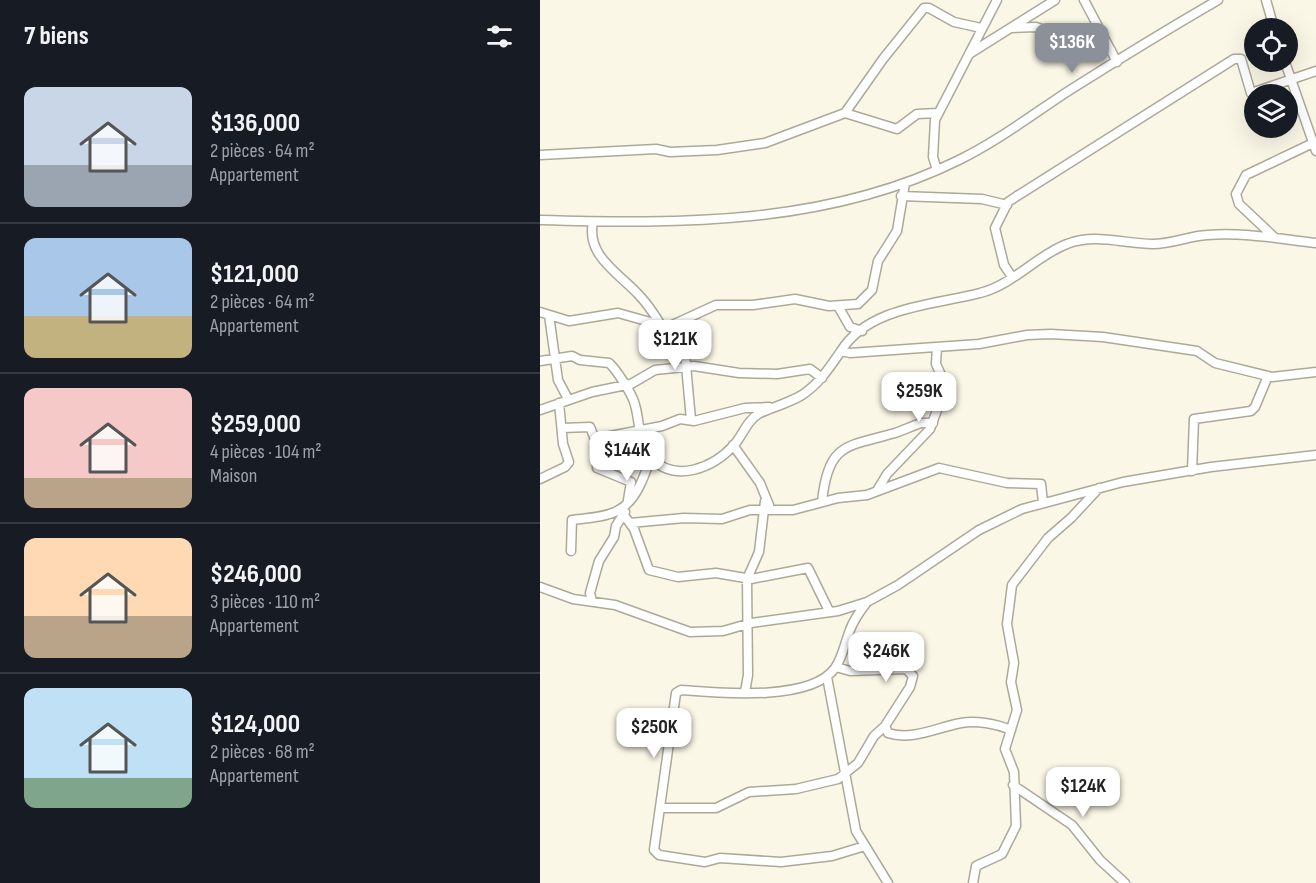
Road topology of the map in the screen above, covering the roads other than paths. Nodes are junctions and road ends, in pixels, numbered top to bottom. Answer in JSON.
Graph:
{"nodes":[{"id":1,"x":997,"y":0,"type":"edge"},
{"id":2,"x":1055,"y":0,"type":"edge"},
{"id":3,"x":1084,"y":0,"type":"edge"},
{"id":4,"x":1218,"y":0,"type":"edge"},
{"id":5,"x":1266,"y":0,"type":"edge"},
{"id":6,"x":1271,"y":18,"type":"edge"},
{"id":7,"x":981,"y":28,"type":"junction"},
{"id":8,"x":1011,"y":28,"type":"junction"},
{"id":9,"x":1111,"y":50,"type":"junction"},
{"id":10,"x":968,"y":55,"type":"junction"},
{"id":11,"x":1117,"y":62,"type":"junction"},
{"id":12,"x":1316,"y":71,"type":"edge"},
{"id":13,"x":1289,"y":72,"type":"edge"},
{"id":14,"x":1291,"y":78,"type":"junction"},
{"id":15,"x":938,"y":112,"type":"junction"},
{"id":16,"x":845,"y":113,"type":"junction"},
{"id":17,"x":1315,"y":147,"type":"edge"},
{"id":18,"x":540,"y":155,"type":"edge"},
{"id":19,"x":937,"y":170,"type":"junction"},
{"id":20,"x":904,"y":183,"type":"junction"},
{"id":21,"x":901,"y":196,"type":"junction"},
{"id":22,"x":1007,"y":205,"type":"junction"},
{"id":23,"x":540,"y":220,"type":"edge"},
{"id":24,"x":593,"y":222,"type":"junction"},
{"id":25,"x":1275,"y":238,"type":"junction"},
{"id":26,"x":1316,"y":243,"type":"edge"},
{"id":27,"x":1012,"y":277,"type":"junction"},
{"id":28,"x":838,"y":306,"type":"junction"},
{"id":29,"x":544,"y":314,"type":"edge"},
{"id":30,"x":682,"y":321,"type":"junction"},
{"id":31,"x":662,"y":327,"type":"junction"},
{"id":32,"x":862,"y":331,"type":"junction"},
{"id":33,"x":937,"y":347,"type":"junction"},
{"id":34,"x":841,"y":351,"type":"junction"},
{"id":35,"x":540,"y":361,"type":"edge"},
{"id":36,"x":555,"y":361,"type":"junction"},
{"id":37,"x":688,"y":366,"type":"junction"},
{"id":38,"x":1316,"y":372,"type":"edge"},
{"id":39,"x":1268,"y":376,"type":"junction"},
{"id":40,"x":822,"y":378,"type":"junction"},
{"id":41,"x":624,"y":386,"type":"junction"},
{"id":42,"x":563,"y":401,"type":"junction"},
{"id":43,"x":772,"y":407,"type":"junction"},
{"id":44,"x":540,"y":410,"type":"edge"},
{"id":45,"x":690,"y":420,"type":"junction"},
{"id":46,"x":933,"y":423,"type":"junction"},
{"id":47,"x":562,"y":428,"type":"junction"},
{"id":48,"x":640,"y":431,"type":"junction"},
{"id":49,"x":598,"y":438,"type":"junction"},
{"id":50,"x":734,"y":445,"type":"junction"},
{"id":51,"x":1316,"y":455,"type":"edge"},
{"id":52,"x":653,"y":465,"type":"junction"},
{"id":53,"x":1192,"y":471,"type":"junction"},
{"id":54,"x":540,"y":479,"type":"edge"},
{"id":55,"x":1099,"y":488,"type":"junction"},
{"id":56,"x":878,"y":490,"type":"junction"},
{"id":57,"x":765,"y":501,"type":"junction"},
{"id":58,"x":822,"y":502,"type":"junction"},
{"id":59,"x":1043,"y":503,"type":"junction"},
{"id":60,"x":762,"y":510,"type":"junction"},
{"id":61,"x":773,"y":510,"type":"junction"},
{"id":62,"x":622,"y":513,"type":"junction"},
{"id":63,"x":630,"y":523,"type":"junction"},
{"id":64,"x":571,"y":551,"type":"dead end"},
{"id":65,"x":747,"y":579,"type":"junction"},
{"id":66,"x":540,"y":587,"type":"edge"},
{"id":67,"x":592,"y":601,"type":"junction"},
{"id":68,"x":867,"y":602,"type":"junction"},
{"id":69,"x":829,"y":611,"type":"junction"},
{"id":70,"x":747,"y":624,"type":"junction"},
{"id":71,"x":836,"y":667,"type":"junction"},
{"id":72,"x":827,"y":677,"type":"junction"},
{"id":73,"x":745,"y":692,"type":"junction"},
{"id":74,"x":885,"y":726,"type":"junction"},
{"id":75,"x":1011,"y":730,"type":"junction"},
{"id":76,"x":847,"y":774,"type":"junction"},
{"id":77,"x":1013,"y":785,"type":"junction"},
{"id":78,"x":660,"y":808,"type":"junction"},
{"id":79,"x":865,"y":846,"type":"junction"},
{"id":80,"x":888,"y":883,"type":"edge"},
{"id":81,"x":973,"y":883,"type":"edge"},
{"id":82,"x":1125,"y":883,"type":"edge"}],
"edges":[{"from":1,"to":7,"type":"street"},
{"from":2,"to":8,"type":"street"},
{"from":3,"to":9,"type":"street"},
{"from":4,"to":11,"type":"street"},
{"from":5,"to":6,"type":"street"},
{"from":7,"to":10,"type":"street"},
{"from":7,"to":16,"type":"street"},
{"from":8,"to":9,"type":"street"},
{"from":8,"to":10,"type":"street"},
{"from":9,"to":11,"type":"street"},
{"from":10,"to":15,"type":"street"},
{"from":11,"to":19,"type":"street"},
{"from":12,"to":14,"type":"street"},
{"from":13,"to":14,"type":"street"},
{"from":14,"to":17,"type":"street"},
{"from":14,"to":22,"type":"street"},
{"from":15,"to":16,"type":"street"},
{"from":15,"to":19,"type":"street"},
{"from":16,"to":18,"type":"street"},
{"from":17,"to":25,"type":"street"},
{"from":19,"to":20,"type":"street"},
{"from":20,"to":21,"type":"street"},
{"from":20,"to":24,"type":"street"},
{"from":21,"to":22,"type":"street"},
{"from":21,"to":28,"type":"street"},
{"from":22,"to":27,"type":"street"},
{"from":23,"to":24,"type":"street"},
{"from":24,"to":31,"type":"street"},
{"from":25,"to":26,"type":"street"},
{"from":25,"to":27,"type":"street"},
{"from":27,"to":32,"type":"street"},
{"from":28,"to":30,"type":"street"},
{"from":28,"to":32,"type":"street"},
{"from":29,"to":31,"type":"street"},
{"from":29,"to":36,"type":"street"},
{"from":30,"to":31,"type":"street"},
{"from":30,"to":37,"type":"street"},
{"from":32,"to":34,"type":"street"},
{"from":33,"to":34,"type":"street"},
{"from":33,"to":39,"type":"street"},
{"from":33,"to":46,"type":"street"},
{"from":34,"to":40,"type":"street"},
{"from":35,"to":36,"type":"street"},
{"from":36,"to":41,"type":"street"},
{"from":36,"to":42,"type":"street"},
{"from":37,"to":40,"type":"street"},
{"from":37,"to":41,"type":"street"},
{"from":37,"to":45,"type":"street"},
{"from":38,"to":39,"type":"street"},
{"from":39,"to":53,"type":"street"},
{"from":40,"to":43,"type":"street"},
{"from":41,"to":42,"type":"street"},
{"from":41,"to":48,"type":"street"},
{"from":42,"to":44,"type":"street"},
{"from":42,"to":47,"type":"street"},
{"from":43,"to":45,"type":"street"},
{"from":43,"to":50,"type":"street"},
{"from":45,"to":48,"type":"street"},
{"from":46,"to":56,"type":"street"},
{"from":46,"to":58,"type":"street"},
{"from":47,"to":49,"type":"street"},
{"from":47,"to":54,"type":"street"},
{"from":48,"to":49,"type":"street"},
{"from":48,"to":52,"type":"street"},
{"from":49,"to":62,"type":"street"},
{"from":50,"to":52,"type":"street"},
{"from":50,"to":57,"type":"street"},
{"from":51,"to":53,"type":"street"},
{"from":52,"to":62,"type":"street"},
{"from":53,"to":55,"type":"street"},
{"from":55,"to":59,"type":"street"},
{"from":55,"to":75,"type":"street"},
{"from":56,"to":58,"type":"street"},
{"from":56,"to":59,"type":"street"},
{"from":57,"to":60,"type":"street"},
{"from":57,"to":61,"type":"street"},
{"from":58,"to":61,"type":"street"},
{"from":59,"to":68,"type":"street"},
{"from":60,"to":61,"type":"street"},
{"from":60,"to":63,"type":"street"},
{"from":60,"to":65,"type":"street"},
{"from":62,"to":63,"type":"street"},
{"from":62,"to":64,"type":"street"},
{"from":62,"to":67,"type":"street"},
{"from":63,"to":65,"type":"street"},
{"from":65,"to":69,"type":"street"},
{"from":65,"to":70,"type":"street"},
{"from":66,"to":67,"type":"street"},
{"from":67,"to":70,"type":"street"},
{"from":68,"to":69,"type":"street"},
{"from":68,"to":71,"type":"street"},
{"from":69,"to":70,"type":"street"},
{"from":70,"to":73,"type":"street"},
{"from":71,"to":72,"type":"street"},
{"from":71,"to":74,"type":"street"},
{"from":72,"to":73,"type":"street"},
{"from":72,"to":76,"type":"street"},
{"from":73,"to":78,"type":"street"},
{"from":74,"to":75,"type":"street"},
{"from":74,"to":76,"type":"street"},
{"from":75,"to":77,"type":"street"},
{"from":76,"to":78,"type":"street"},
{"from":76,"to":79,"type":"street"},
{"from":77,"to":81,"type":"street"},
{"from":77,"to":82,"type":"street"},
{"from":78,"to":79,"type":"street"},
{"from":79,"to":80,"type":"street"}]}
